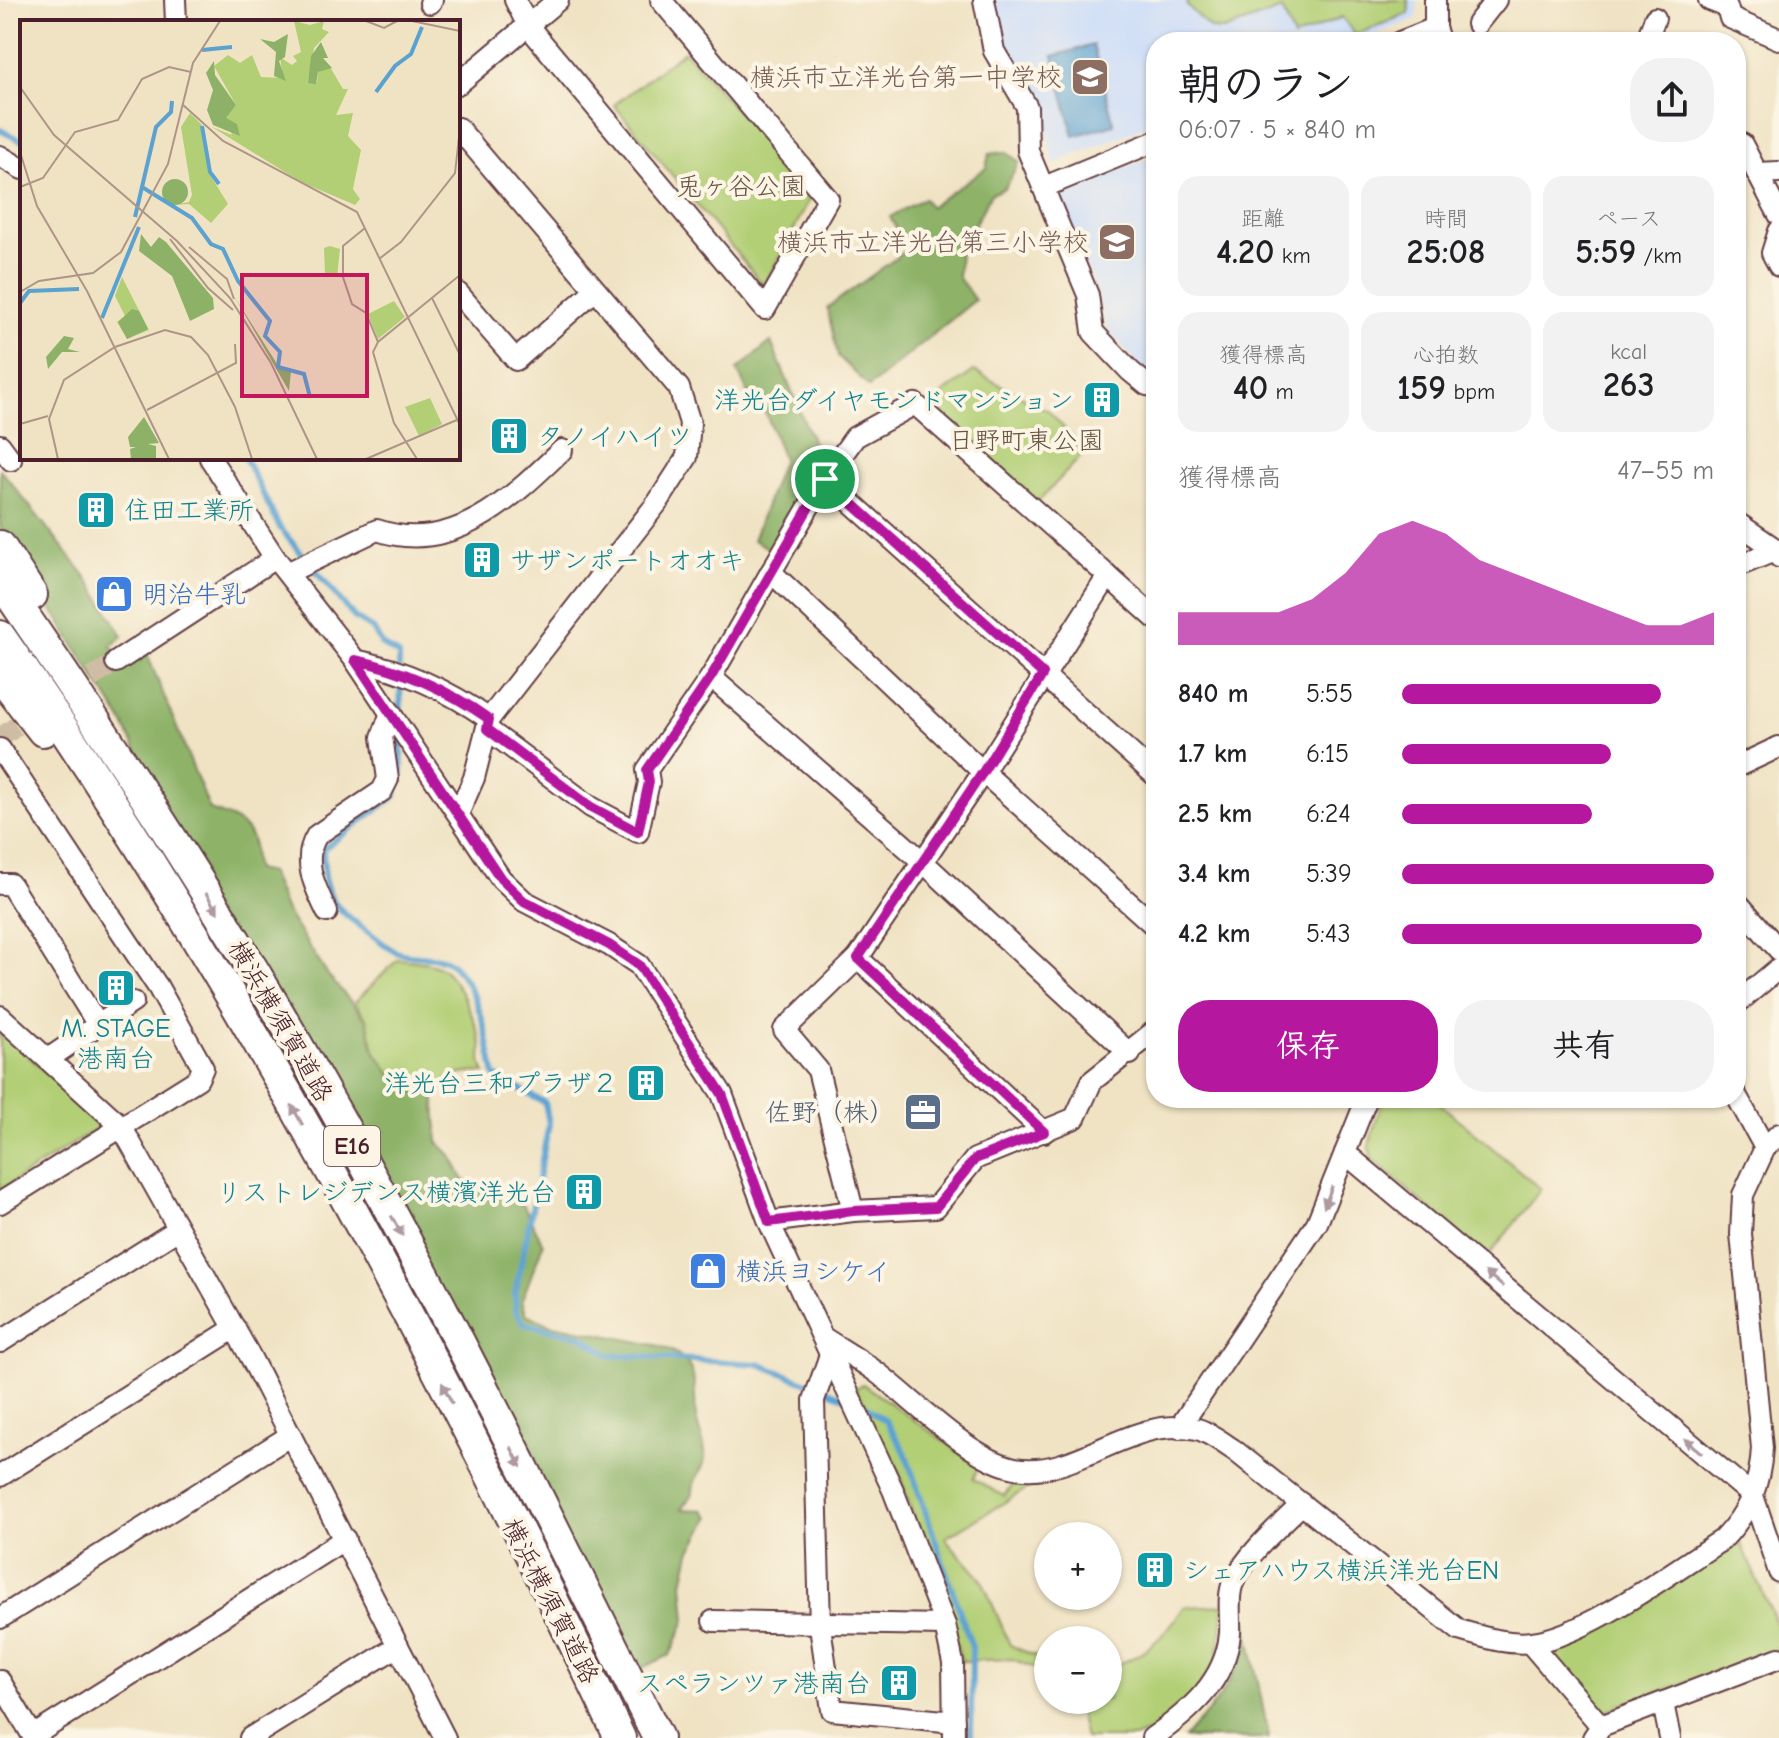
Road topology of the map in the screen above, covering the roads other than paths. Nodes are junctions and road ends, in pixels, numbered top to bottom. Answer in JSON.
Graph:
{"nodes":[{"id":1,"x":175,"y":0,"type":"edge"},
{"id":2,"x":515,"y":0,"type":"edge"},
{"id":3,"x":558,"y":0,"type":"edge"},
{"id":4,"x":661,"y":0,"type":"edge"},
{"id":5,"x":984,"y":0,"type":"edge"},
{"id":6,"x":1435,"y":0,"type":"edge"},
{"id":7,"x":1496,"y":0,"type":"edge"},
{"id":8,"x":1709,"y":0,"type":"edge"},
{"id":9,"x":1654,"y":12,"type":"edge"},
{"id":10,"x":176,"y":20,"type":"edge"},
{"id":11,"x":1477,"y":24,"type":"dead end"},
{"id":12,"x":528,"y":26,"type":"junction"},
{"id":13,"x":1437,"y":32,"type":"edge"},
{"id":14,"x":1649,"y":32,"type":"edge"},
{"id":15,"x":1779,"y":39,"type":"edge"},
{"id":16,"x":460,"y":82,"type":"edge"},
{"id":17,"x":460,"y":130,"type":"edge"},
{"id":18,"x":1146,"y":145,"type":"edge"},
{"id":19,"x":1746,"y":152,"type":"edge"},
{"id":20,"x":0,"y":156,"type":"edge"},
{"id":21,"x":20,"y":168,"type":"edge"},
{"id":22,"x":1779,"y":172,"type":"edge"},
{"id":23,"x":1757,"y":173,"type":"junction"},
{"id":24,"x":1044,"y":187,"type":"junction"},
{"id":25,"x":1777,"y":200,"type":"edge"},
{"id":26,"x":1779,"y":231,"type":"edge"},
{"id":27,"x":1779,"y":266,"type":"edge"},
{"id":28,"x":595,"y":290,"type":"junction"},
{"id":29,"x":460,"y":295,"type":"edge"},
{"id":30,"x":1146,"y":384,"type":"edge"},
{"id":31,"x":562,"y":450,"type":"dead end"},
{"id":32,"x":211,"y":460,"type":"edge"},
{"id":33,"x":825,"y":479,"type":"junction"},
{"id":34,"x":1746,"y":529,"type":"edge"},
{"id":35,"x":0,"y":546,"type":"edge"},
{"id":36,"x":1778,"y":552,"type":"edge"},
{"id":37,"x":1746,"y":563,"type":"edge"},
{"id":38,"x":287,"y":566,"type":"junction"},
{"id":39,"x":771,"y":572,"type":"junction"},
{"id":40,"x":1108,"y":576,"type":"junction"},
{"id":41,"x":0,"y":580,"type":"edge"},
{"id":42,"x":1146,"y":610,"type":"edge"},
{"id":43,"x":0,"y":636,"type":"edge"},
{"id":44,"x":355,"y":660,"type":"junction"},
{"id":45,"x":116,"y":662,"type":"tunnel mouth"},
{"id":46,"x":1043,"y":674,"type":"junction"},
{"id":47,"x":0,"y":676,"type":"edge"},
{"id":48,"x":711,"y":677,"type":"junction"},
{"id":49,"x":391,"y":714,"type":"junction"},
{"id":50,"x":488,"y":724,"type":"junction"},
{"id":51,"x":1779,"y":747,"type":"edge"},
{"id":52,"x":0,"y":749,"type":"edge"},
{"id":53,"x":1746,"y":759,"type":"edge"},
{"id":54,"x":1146,"y":767,"type":"edge"},
{"id":55,"x":983,"y":772,"type":"junction"},
{"id":56,"x":459,"y":812,"type":"junction"},
{"id":57,"x":922,"y":861,"type":"junction"},
{"id":58,"x":191,"y":869,"type":"junction"},
{"id":59,"x":163,"y":883,"type":"junction"},
{"id":60,"x":0,"y":884,"type":"edge"},
{"id":61,"x":327,"y":912,"type":"dead end"},
{"id":62,"x":1746,"y":912,"type":"edge"},
{"id":63,"x":1146,"y":918,"type":"edge"},
{"id":64,"x":1779,"y":950,"type":"edge"},
{"id":65,"x":858,"y":958,"type":"junction"},
{"id":66,"x":1779,"y":968,"type":"edge"},
{"id":67,"x":1746,"y":996,"type":"edge"},
{"id":68,"x":133,"y":1002,"type":"dead end"},
{"id":69,"x":0,"y":1016,"type":"edge"},
{"id":70,"x":98,"y":1025,"type":"junction"},
{"id":71,"x":1146,"y":1039,"type":"edge"},
{"id":72,"x":1130,"y":1054,"type":"junction"},
{"id":73,"x":48,"y":1059,"type":"junction"},
{"id":74,"x":1363,"y":1108,"type":"edge"},
{"id":75,"x":1746,"y":1108,"type":"edge"},
{"id":76,"x":121,"y":1126,"type":"junction"},
{"id":77,"x":1044,"y":1132,"type":"junction"},
{"id":78,"x":1772,"y":1141,"type":"edge"},
{"id":79,"x":1345,"y":1153,"type":"junction"},
{"id":80,"x":0,"y":1203,"type":"edge"},
{"id":81,"x":853,"y":1211,"type":"junction"},
{"id":82,"x":769,"y":1222,"type":"junction"},
{"id":83,"x":177,"y":1230,"type":"junction"},
{"id":84,"x":235,"y":1328,"type":"junction"},
{"id":85,"x":0,"y":1342,"type":"edge"},
{"id":86,"x":827,"y":1345,"type":"junction"},
{"id":87,"x":1179,"y":1428,"type":"junction"},
{"id":88,"x":291,"y":1435,"type":"junction"},
{"id":89,"x":0,"y":1476,"type":"edge"},
{"id":90,"x":1753,"y":1496,"type":"junction"},
{"id":91,"x":1302,"y":1504,"type":"junction"},
{"id":92,"x":345,"y":1539,"type":"junction"},
{"id":93,"x":1779,"y":1572,"type":"edge"},
{"id":94,"x":0,"y":1618,"type":"edge"},
{"id":95,"x":713,"y":1621,"type":"dead end"},
{"id":96,"x":945,"y":1625,"type":"junction"},
{"id":97,"x":820,"y":1626,"type":"junction"},
{"id":98,"x":1530,"y":1643,"type":"junction"},
{"id":99,"x":398,"y":1646,"type":"junction"},
{"id":100,"x":1779,"y":1658,"type":"edge"},
{"id":101,"x":0,"y":1681,"type":"edge"},
{"id":102,"x":1663,"y":1703,"type":"junction"},
{"id":103,"x":954,"y":1730,"type":"edge"},
{"id":104,"x":1597,"y":1732,"type":"edge"},
{"id":105,"x":33,"y":1737,"type":"edge"},
{"id":106,"x":250,"y":1738,"type":"edge"},
{"id":107,"x":445,"y":1738,"type":"edge"},
{"id":108,"x":620,"y":1738,"type":"edge"},
{"id":109,"x":658,"y":1738,"type":"edge"},
{"id":110,"x":1152,"y":1738,"type":"edge"},
{"id":111,"x":1670,"y":1738,"type":"edge"}],
"edges":[{"from":1,"to":10,"type":"street"},
{"from":2,"to":12,"type":"street"},
{"from":3,"to":12,"type":"street"},
{"from":4,"to":12,"type":"street"},
{"from":5,"to":24,"type":"street"},
{"from":6,"to":13,"type":"street"},
{"from":7,"to":11,"type":"street"},
{"from":8,"to":15,"type":"street"},
{"from":9,"to":14,"type":"street"},
{"from":12,"to":16,"type":"street"},
{"from":17,"to":28,"type":"street"},
{"from":18,"to":24,"type":"street"},
{"from":19,"to":23,"type":"street"},
{"from":20,"to":21,"type":"street"},
{"from":22,"to":23,"type":"street"},
{"from":23,"to":25,"type":"street"},
{"from":24,"to":30,"type":"street"},
{"from":26,"to":27,"type":"street"},
{"from":28,"to":29,"type":"street"},
{"from":28,"to":50,"type":"street"},
{"from":31,"to":38,"type":"street"},
{"from":32,"to":38,"type":"street"},
{"from":33,"to":39,"type":"street"},
{"from":33,"to":40,"type":"street"},
{"from":33,"to":46,"type":"street"},
{"from":34,"to":36,"type":"street"},
{"from":35,"to":58,"type":"highway"},
{"from":36,"to":37,"type":"street"},
{"from":38,"to":44,"type":"street"},
{"from":38,"to":45,"type":"street"},
{"from":39,"to":48,"type":"street"},
{"from":39,"to":55,"type":"street"},
{"from":40,"to":42,"type":"street"},
{"from":40,"to":46,"type":"street"},
{"from":41,"to":58,"type":"highway","name":"横浜横須賀道路","number":"E16"},
{"from":43,"to":59,"type":"highway","name":"横浜横須賀道路","number":"E16"},
{"from":44,"to":49,"type":"street"},
{"from":44,"to":50,"type":"street"},
{"from":46,"to":54,"type":"street"},
{"from":46,"to":55,"type":"street"},
{"from":47,"to":59,"type":"highway"},
{"from":48,"to":50,"type":"street"},
{"from":48,"to":57,"type":"street"},
{"from":49,"to":56,"type":"street"},
{"from":49,"to":61,"type":"street"},
{"from":50,"to":56,"type":"street"},
{"from":51,"to":53,"type":"street"},
{"from":52,"to":76,"type":"street"},
{"from":55,"to":57,"type":"street"},
{"from":55,"to":63,"type":"street"},
{"from":56,"to":82,"type":"street"},
{"from":57,"to":65,"type":"street"},
{"from":57,"to":72,"type":"street"},
{"from":58,"to":109,"type":"highway","name":"横浜横須賀道路","number":"E16","one_way":true},
{"from":108,"to":59,"type":"highway","name":"横浜横須賀道路","number":"E16","one_way":true},
{"from":60,"to":70,"type":"street"},
{"from":62,"to":64,"type":"street"},
{"from":65,"to":77,"type":"street"},
{"from":65,"to":81,"type":"street"},
{"from":66,"to":67,"type":"street"},
{"from":68,"to":70,"type":"street"},
{"from":69,"to":73,"type":"street"},
{"from":70,"to":73,"type":"street"},
{"from":71,"to":72,"type":"street"},
{"from":72,"to":77,"type":"street"},
{"from":73,"to":76,"type":"street"},
{"from":74,"to":79,"type":"street"},
{"from":75,"to":78,"type":"street"},
{"from":76,"to":80,"type":"street"},
{"from":76,"to":83,"type":"street"},
{"from":77,"to":81,"type":"street"},
{"from":78,"to":90,"type":"street"},
{"from":79,"to":87,"type":"street","one_way":true},
{"from":90,"to":79,"type":"street","one_way":true},
{"from":81,"to":82,"type":"street"},
{"from":82,"to":86,"type":"street"},
{"from":83,"to":84,"type":"street"},
{"from":83,"to":85,"type":"street"},
{"from":84,"to":88,"type":"street"},
{"from":84,"to":89,"type":"street"},
{"from":86,"to":87,"type":"street"},
{"from":86,"to":96,"type":"street"},
{"from":86,"to":97,"type":"street"},
{"from":87,"to":91,"type":"street"},
{"from":88,"to":92,"type":"street"},
{"from":88,"to":94,"type":"street"},
{"from":90,"to":93,"type":"street"},
{"from":90,"to":98,"type":"street"},
{"from":91,"to":98,"type":"street"},
{"from":91,"to":110,"type":"street"},
{"from":92,"to":99,"type":"street"},
{"from":92,"to":105,"type":"street"},
{"from":95,"to":97,"type":"street"},
{"from":96,"to":97,"type":"street"},
{"from":96,"to":103,"type":"street"},
{"from":97,"to":103,"type":"street"},
{"from":98,"to":104,"type":"street"},
{"from":99,"to":106,"type":"street"},
{"from":99,"to":107,"type":"street"},
{"from":100,"to":102,"type":"street"},
{"from":101,"to":105,"type":"street"},
{"from":102,"to":104,"type":"street"},
{"from":102,"to":111,"type":"street"}]}
